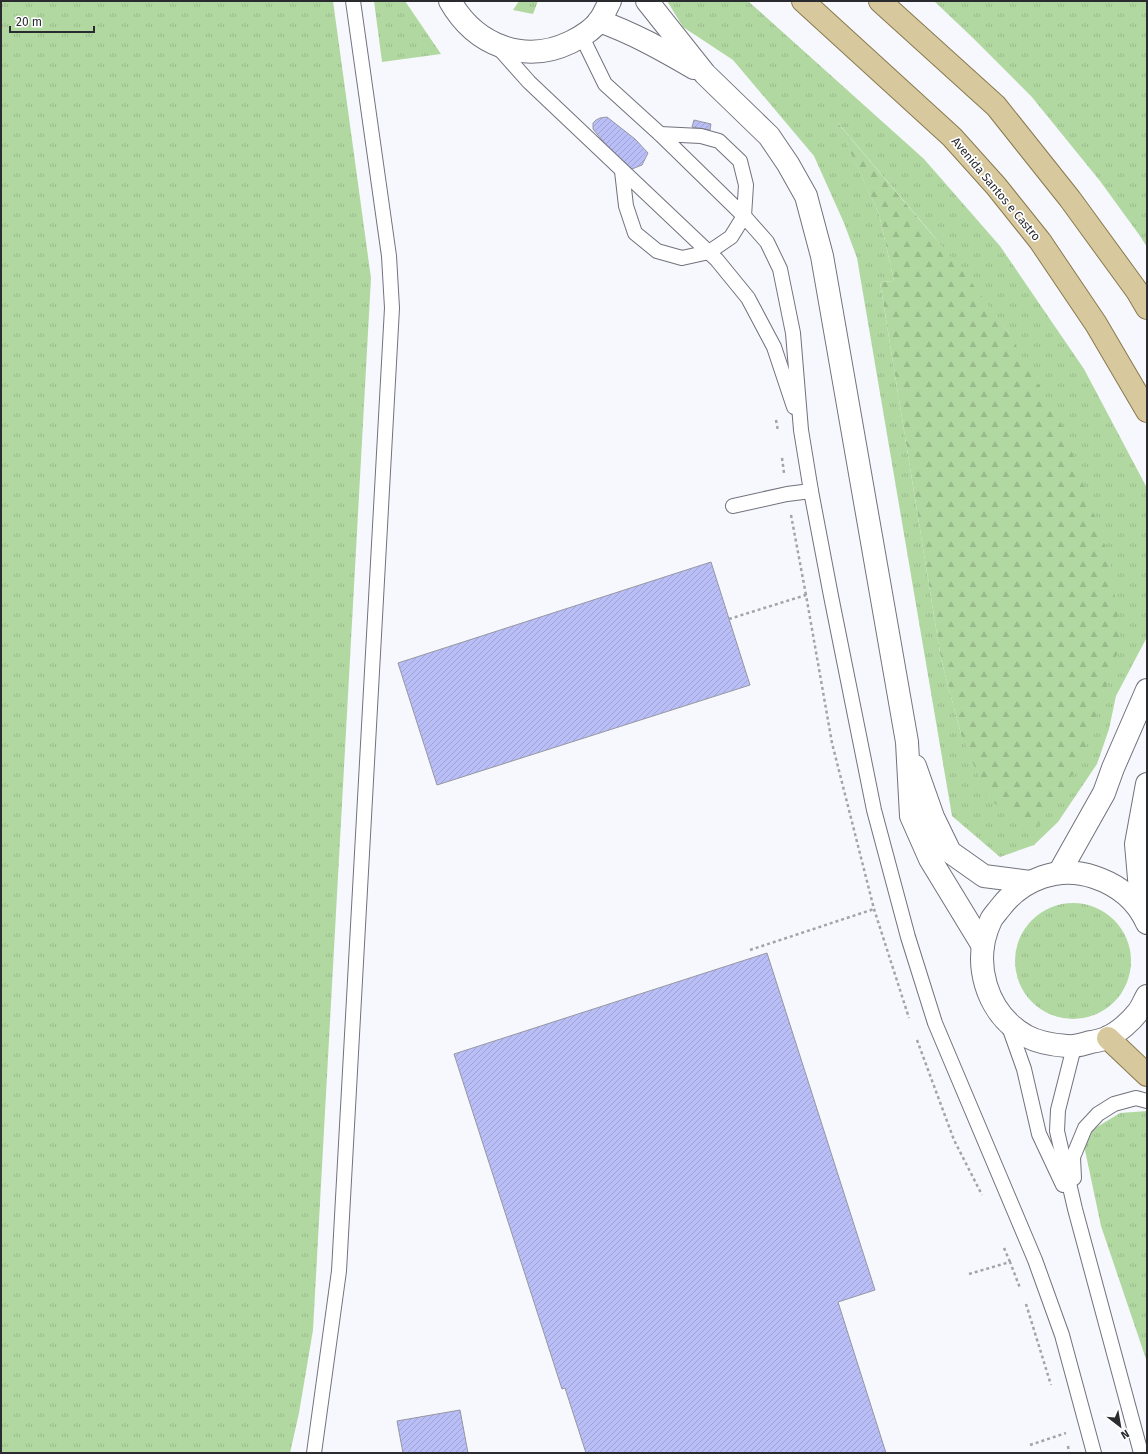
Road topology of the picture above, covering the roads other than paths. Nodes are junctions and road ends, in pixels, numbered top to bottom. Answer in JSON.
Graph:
{"nodes":[{"id":1,"x":353,"y":1,"type":"edge"},
{"id":2,"x":450,"y":1,"type":"edge"},
{"id":3,"x":610,"y":1,"type":"edge"},
{"id":4,"x":647,"y":1,"type":"edge"},
{"id":5,"x":803,"y":1,"type":"edge"},
{"id":6,"x":880,"y":1,"type":"edge"},
{"id":7,"x":600,"y":21,"type":"junction"},
{"id":8,"x":582,"y":37,"type":"junction"},
{"id":9,"x":497,"y":45,"type":"junction"},
{"id":10,"x":705,"y":74,"type":"junction"},
{"id":11,"x":660,"y":134,"type":"junction"},
{"id":12,"x":622,"y":171,"type":"junction"},
{"id":13,"x":744,"y":216,"type":"junction"},
{"id":14,"x":709,"y":252,"type":"junction"},
{"id":15,"x":1147,"y":308,"type":"edge"},
{"id":16,"x":1147,"y":412,"type":"edge"},
{"id":17,"x":801,"y":430,"type":"junction"},
{"id":18,"x":811,"y":491,"type":"junction"},
{"id":19,"x":733,"y":506,"type":"dead end"},
{"id":20,"x":1147,"y":690,"type":"edge"},
{"id":21,"x":907,"y":742,"type":"junction"},
{"id":22,"x":1147,"y":784,"type":"edge"},
{"id":23,"x":1059,"y":873,"type":"junction"},
{"id":24,"x":1030,"y":882,"type":"junction"},
{"id":25,"x":1145,"y":918,"type":"edge"},
{"id":26,"x":983,"y":946,"type":"junction"},
{"id":27,"x":1147,"y":996,"type":"edge"},
{"id":28,"x":1007,"y":1021,"type":"junction"},
{"id":29,"x":1108,"y":1038,"type":"junction"},
{"id":30,"x":1074,"y":1047,"type":"junction"},
{"id":31,"x":1147,"y":1075,"type":"edge"},
{"id":32,"x":1147,"y":1101,"type":"edge"},
{"id":33,"x":1075,"y":1209,"type":"junction"},
{"id":34,"x":314,"y":1453,"type":"edge"},
{"id":35,"x":1094,"y":1453,"type":"edge"},
{"id":36,"x":1141,"y":1453,"type":"edge"}],
"edges":[{"from":1,"to":34,"type":"lane"},
{"from":2,"to":9,"type":"street"},
{"from":3,"to":7,"type":"street"},
{"from":4,"to":10,"type":"street"},
{"from":5,"to":16,"type":"main road","name":"Avenida Santos e Castro"},
{"from":6,"to":15,"type":"main road"},
{"from":7,"to":8,"type":"street"},
{"from":7,"to":10,"type":"street"},
{"from":8,"to":9,"type":"street"},
{"from":8,"to":11,"type":"lane"},
{"from":9,"to":12,"type":"lane"},
{"from":10,"to":21,"type":"street"},
{"from":11,"to":13,"type":"lane"},
{"from":11,"to":13,"type":"lane"},
{"from":12,"to":14,"type":"lane"},
{"from":12,"to":14,"type":"lane"},
{"from":13,"to":14,"type":"lane"},
{"from":13,"to":17,"type":"lane"},
{"from":14,"to":17,"type":"lane"},
{"from":17,"to":18,"type":"lane"},
{"from":18,"to":19,"type":"lane"},
{"from":18,"to":35,"type":"lane"},
{"from":20,"to":23,"type":"street"},
{"from":21,"to":24,"type":"street"},
{"from":21,"to":26,"type":"street"},
{"from":22,"to":25,"type":"street"},
{"from":23,"to":24,"type":"street"},
{"from":23,"to":25,"type":"street"},
{"from":24,"to":26,"type":"street"},
{"from":26,"to":28,"type":"street"},
{"from":27,"to":29,"type":"street"},
{"from":28,"to":30,"type":"street"},
{"from":28,"to":33,"type":"lane"},
{"from":29,"to":30,"type":"street"},
{"from":29,"to":31,"type":"main road"},
{"from":30,"to":33,"type":"lane"},
{"from":32,"to":33,"type":"lane"},
{"from":33,"to":36,"type":"lane"}]}
